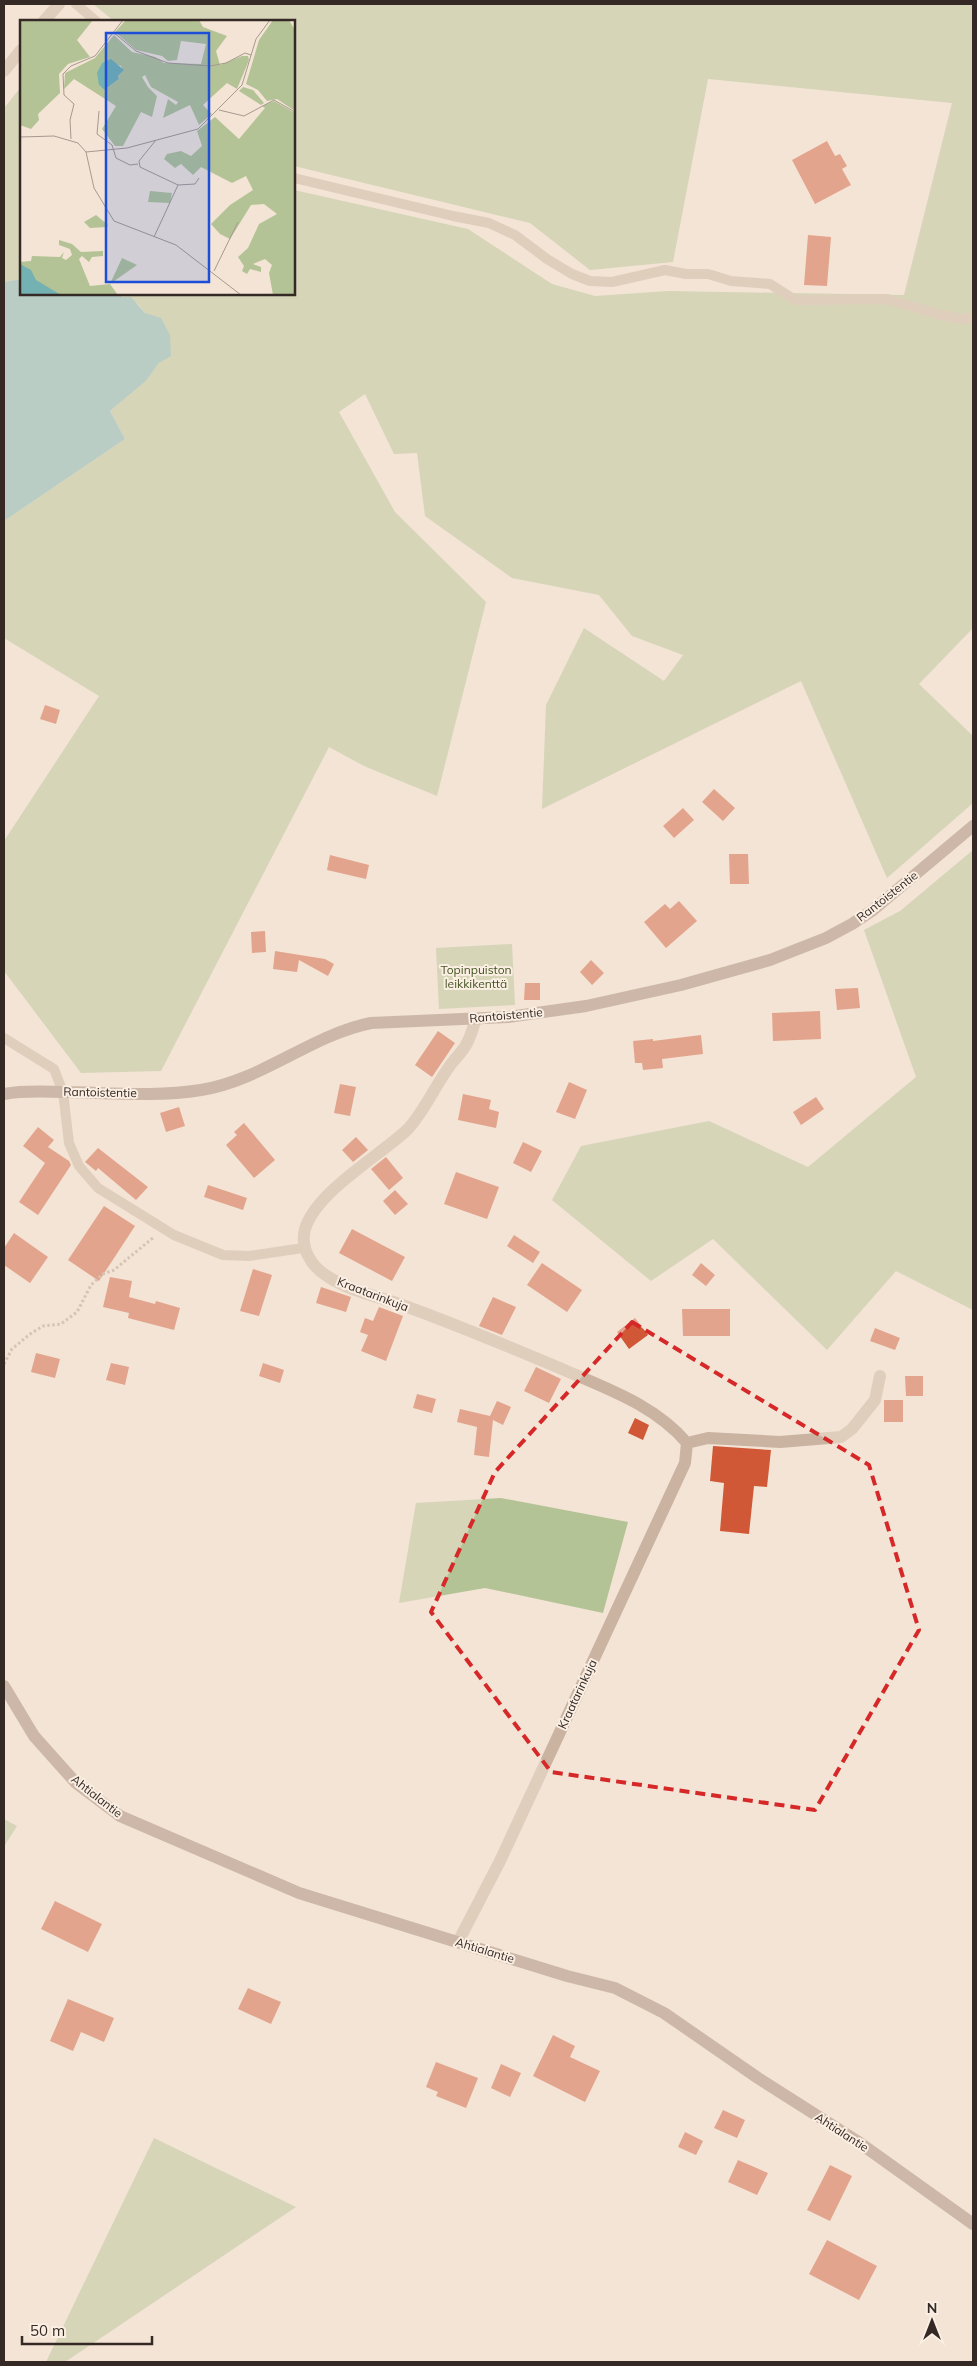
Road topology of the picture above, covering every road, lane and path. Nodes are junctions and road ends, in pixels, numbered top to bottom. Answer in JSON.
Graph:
{"nodes":[{"id":1,"x":59,"y":4,"type":"edge"},
{"id":2,"x":76,"y":4,"type":"edge"},
{"id":3,"x":45,"y":20,"type":"edge"},
{"id":4,"x":95,"y":20,"type":"edge"},
{"id":5,"x":20,"y":51,"type":"edge"},
{"id":6,"x":4,"y":71,"type":"edge"},
{"id":7,"x":295,"y":178,"type":"edge"},
{"id":8,"x":973,"y":318,"type":"edge"},
{"id":9,"x":973,"y":826,"type":"edge"},
{"id":10,"x":476,"y":1019,"type":"junction"},
{"id":11,"x":4,"y":1038,"type":"edge"},
{"id":12,"x":63,"y":1092,"type":"junction"},
{"id":13,"x":4,"y":1094,"type":"edge"},
{"id":14,"x":164,"y":1229,"type":"junction"},
{"id":15,"x":303,"y":1248,"type":"junction"},
{"id":16,"x":4,"y":1364,"type":"edge"},
{"id":17,"x":880,"y":1376,"type":"dead end"},
{"id":18,"x":687,"y":1443,"type":"junction"},
{"id":19,"x":4,"y":1686,"type":"edge"},
{"id":20,"x":458,"y":1942,"type":"junction"},
{"id":21,"x":973,"y":2224,"type":"edge"}],
"edges":[{"from":1,"to":3,"type":"street"},
{"from":2,"to":4,"type":"lane"},
{"from":5,"to":6,"type":"street"},
{"from":7,"to":8,"type":"lane"},
{"from":9,"to":10,"type":"street","name":"Rantoistentie"},
{"from":10,"to":12,"type":"street","name":"Rantoistentie"},
{"from":10,"to":15,"type":"street"},
{"from":11,"to":12,"type":"lane"},
{"from":12,"to":13,"type":"street","name":"Rantoistentie"},
{"from":12,"to":14,"type":"lane"},
{"from":14,"to":15,"type":"lane"},
{"from":14,"to":16,"type":"path"},
{"from":15,"to":18,"type":"street","name":"Kraatarinkuja"},
{"from":17,"to":18,"type":"street"},
{"from":18,"to":20,"type":"street","name":"Kraatarinkuja"},
{"from":19,"to":20,"type":"street","name":"Ahtialantie"},
{"from":20,"to":21,"type":"street","name":"Ahtialantie"}]}
